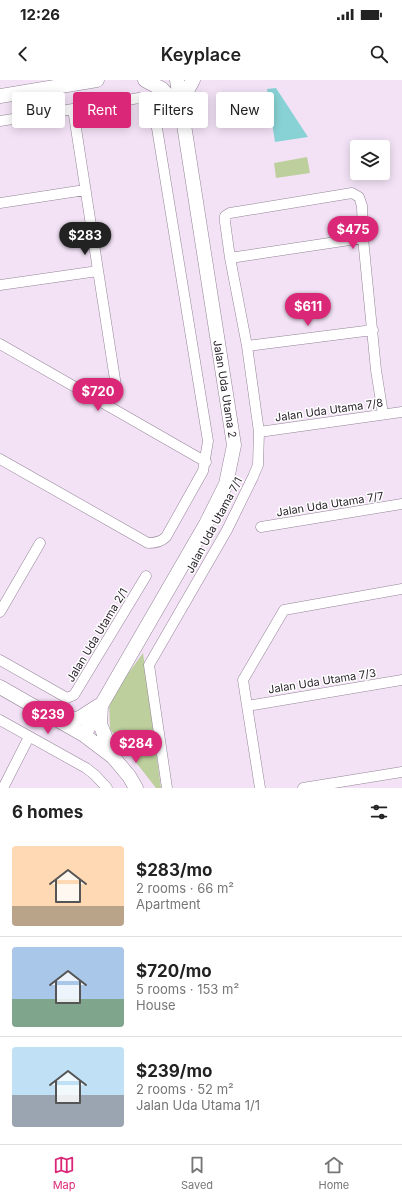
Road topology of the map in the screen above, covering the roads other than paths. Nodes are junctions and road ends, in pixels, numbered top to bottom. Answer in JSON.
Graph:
{"nodes":[{"id":1,"x":97,"y":80,"type":"edge"},
{"id":2,"x":145,"y":80,"type":"edge"},
{"id":3,"x":177,"y":80,"type":"edge"},
{"id":4,"x":194,"y":80,"type":"edge"},
{"id":5,"x":53,"y":84,"type":"edge"},
{"id":6,"x":38,"y":85,"type":"edge"},
{"id":7,"x":165,"y":92,"type":"edge"},
{"id":8,"x":179,"y":92,"type":"edge"},
{"id":9,"x":187,"y":92,"type":"edge"},
{"id":10,"x":0,"y":96,"type":"edge"},
{"id":11,"x":131,"y":99,"type":"edge"},
{"id":12,"x":73,"y":109,"type":"edge"},
{"id":13,"x":0,"y":121,"type":"edge"},
{"id":14,"x":76,"y":128,"type":"edge"},
{"id":15,"x":184,"y":128,"type":"edge"},
{"id":16,"x":85,"y":190,"type":"junction"},
{"id":17,"x":0,"y":204,"type":"edge"},
{"id":18,"x":363,"y":238,"type":"junction"},
{"id":19,"x":230,"y":258,"type":"junction"},
{"id":20,"x":98,"y":271,"type":"junction"},
{"id":21,"x":0,"y":285,"type":"edge"},
{"id":22,"x":373,"y":330,"type":"junction"},
{"id":23,"x":0,"y":344,"type":"edge"},
{"id":24,"x":247,"y":346,"type":"junction"},
{"id":25,"x":107,"y":404,"type":"junction"},
{"id":26,"x":402,"y":412,"type":"edge"},
{"id":27,"x":383,"y":414,"type":"junction"},
{"id":28,"x":259,"y":432,"type":"junction"},
{"id":29,"x":0,"y":460,"type":"edge"},
{"id":30,"x":206,"y":462,"type":"junction"},
{"id":31,"x":402,"y":504,"type":"edge"},
{"id":32,"x":261,"y":527,"type":"dead end"},
{"id":33,"x":40,"y":543,"type":"dead end"},
{"id":34,"x":146,"y":576,"type":"dead end"},
{"id":35,"x":402,"y":589,"type":"edge"},
{"id":36,"x":0,"y":612,"type":"edge"},
{"id":37,"x":0,"y":660,"type":"edge"},
{"id":38,"x":402,"y":680,"type":"edge"},
{"id":39,"x":0,"y":687,"type":"edge"},
{"id":40,"x":102,"y":704,"type":"junction"},
{"id":41,"x":247,"y":706,"type":"junction"},
{"id":42,"x":52,"y":717,"type":"junction"},
{"id":43,"x":0,"y":720,"type":"edge"},
{"id":44,"x":84,"y":735,"type":"junction"},
{"id":45,"x":29,"y":737,"type":"junction"},
{"id":46,"x":113,"y":757,"type":"junction"},
{"id":47,"x":402,"y":772,"type":"edge"},
{"id":48,"x":3,"y":788,"type":"edge"},
{"id":49,"x":107,"y":788,"type":"edge"},
{"id":50,"x":136,"y":788,"type":"edge"},
{"id":51,"x":167,"y":788,"type":"edge"},
{"id":52,"x":260,"y":788,"type":"edge"},
{"id":53,"x":303,"y":788,"type":"edge"}],
"edges":[{"from":1,"to":5,"type":"street"},
{"from":2,"to":7,"type":"street"},
{"from":3,"to":8,"type":"street","name":"Jalan Uda Utama 2"},
{"from":4,"to":9,"type":"street"},
{"from":5,"to":6,"type":"street"},
{"from":6,"to":10,"type":"street"},
{"from":11,"to":30,"type":"street"},
{"from":12,"to":13,"type":"street"},
{"from":14,"to":16,"type":"street"},
{"from":15,"to":40,"type":"street","name":"Jalan Uda Utama 2"},
{"from":16,"to":17,"type":"street"},
{"from":16,"to":20,"type":"street"},
{"from":18,"to":19,"type":"street"},
{"from":18,"to":19,"type":"street","name":"Jalan Uda Utama 7/1"},
{"from":18,"to":22,"type":"street"},
{"from":19,"to":24,"type":"street","name":"Jalan Uda Utama 7/1"},
{"from":20,"to":21,"type":"street"},
{"from":20,"to":25,"type":"street"},
{"from":22,"to":24,"type":"street"},
{"from":22,"to":27,"type":"street"},
{"from":23,"to":25,"type":"street"},
{"from":24,"to":28,"type":"street","name":"Jalan Uda Utama 7/1"},
{"from":25,"to":30,"type":"street"},
{"from":26,"to":27,"type":"street","name":"Jalan Uda Utama 7/8"},
{"from":27,"to":28,"type":"street","name":"Jalan Uda Utama 7/8"},
{"from":28,"to":51,"type":"street","name":"Jalan Uda Utama 7/1"},
{"from":29,"to":30,"type":"street"},
{"from":31,"to":32,"type":"street","name":"Jalan Uda Utama 7/7"},
{"from":33,"to":36,"type":"street"},
{"from":34,"to":37,"type":"street","name":"Jalan Uda Utama 2/1"},
{"from":35,"to":41,"type":"street"},
{"from":38,"to":41,"type":"street","name":"Jalan Uda Utama 7/3"},
{"from":39,"to":42,"type":"street"},
{"from":40,"to":42,"type":"street"},
{"from":40,"to":44,"type":"street","name":"Jalan Uda Utama 2"},
{"from":40,"to":46,"type":"street"},
{"from":41,"to":52,"type":"street"},
{"from":42,"to":44,"type":"street"},
{"from":43,"to":45,"type":"street"},
{"from":44,"to":46,"type":"street"},
{"from":45,"to":48,"type":"street"},
{"from":45,"to":49,"type":"street"},
{"from":46,"to":50,"type":"street"},
{"from":47,"to":53,"type":"street"}]}
